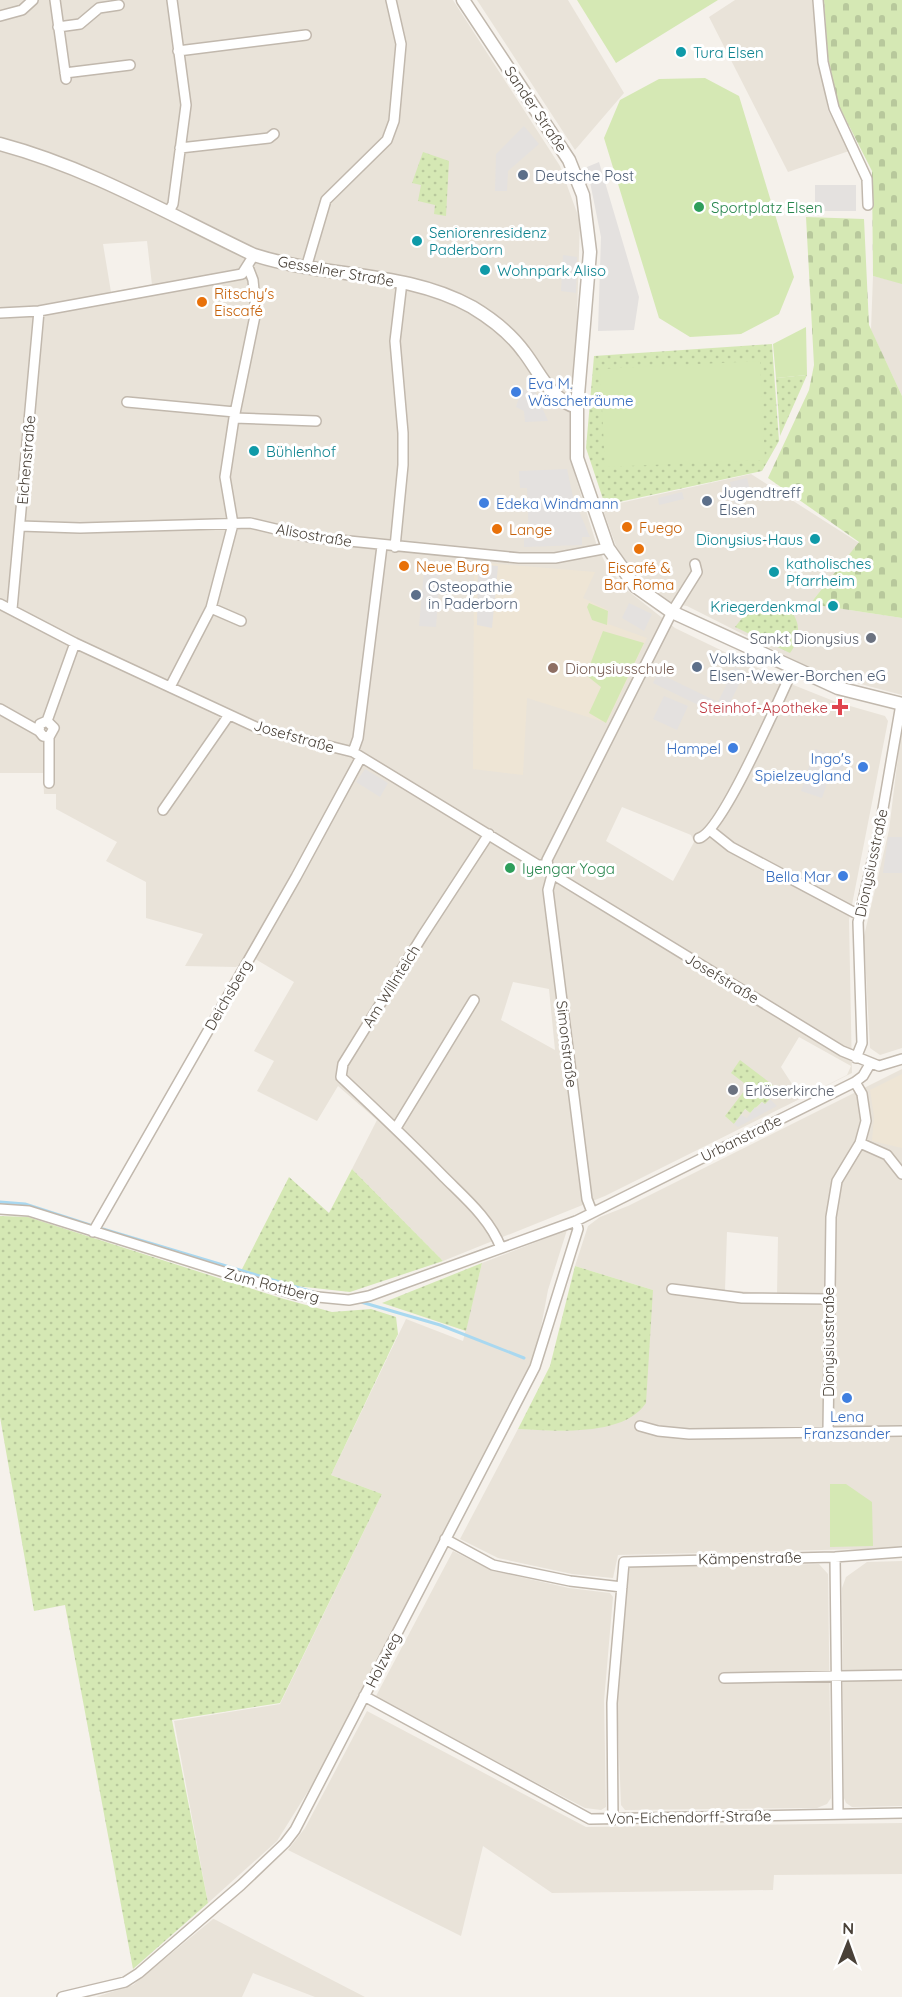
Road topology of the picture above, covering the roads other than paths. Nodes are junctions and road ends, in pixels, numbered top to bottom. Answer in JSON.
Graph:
{"nodes":[{"id":1,"x":33,"y":0,"type":"edge"},
{"id":2,"x":55,"y":0,"type":"edge"},
{"id":3,"x":172,"y":0,"type":"edge"},
{"id":4,"x":391,"y":0,"type":"edge"},
{"id":5,"x":818,"y":0,"type":"edge"},
{"id":6,"x":468,"y":2,"type":"edge"},
{"id":7,"x":119,"y":5,"type":"dead end"},
{"id":8,"x":0,"y":16,"type":"edge"},
{"id":9,"x":58,"y":27,"type":"junction"},
{"id":10,"x":306,"y":35,"type":"dead end"},
{"id":11,"x":178,"y":51,"type":"junction"},
{"id":12,"x":130,"y":65,"type":"dead end"},
{"id":13,"x":274,"y":134,"type":"dead end"},
{"id":14,"x":0,"y":144,"type":"edge"},
{"id":15,"x":180,"y":148,"type":"junction"},
{"id":16,"x":868,"y":205,"type":"dead end"},
{"id":17,"x":168,"y":213,"type":"junction"},
{"id":18,"x":254,"y":255,"type":"junction"},
{"id":19,"x":248,"y":267,"type":"junction"},
{"id":20,"x":306,"y":268,"type":"junction"},
{"id":21,"x":402,"y":282,"type":"junction"},
{"id":22,"x":39,"y":311,"type":"junction"},
{"id":23,"x":0,"y":313,"type":"edge"},
{"id":24,"x":127,"y":402,"type":"dead end"},
{"id":25,"x":577,"y":407,"type":"junction"},
{"id":26,"x":234,"y":415,"type":"junction"},
{"id":27,"x":316,"y":421,"type":"dead end"},
{"id":28,"x":233,"y":524,"type":"junction"},
{"id":29,"x":20,"y":526,"type":"junction"},
{"id":30,"x":382,"y":546,"type":"junction"},
{"id":31,"x":395,"y":547,"type":"junction"},
{"id":32,"x":608,"y":548,"type":"junction"},
{"id":33,"x":695,"y":564,"type":"dead end"},
{"id":34,"x":0,"y":604,"type":"edge"},
{"id":35,"x":211,"y":608,"type":"junction"},
{"id":36,"x":12,"y":609,"type":"junction"},
{"id":37,"x":672,"y":612,"type":"junction"},
{"id":38,"x":241,"y":621,"type":"dead end"},
{"id":39,"x":75,"y":643,"type":"junction"},
{"id":40,"x":793,"y":669,"type":"junction"},
{"id":41,"x":170,"y":687,"type":"junction"},
{"id":42,"x":901,"y":704,"type":"edge"},
{"id":43,"x":0,"y":709,"type":"edge"},
{"id":44,"x":229,"y":715,"type":"junction"},
{"id":45,"x":47,"y":721,"type":"junction"},
{"id":46,"x":39,"y":731,"type":"junction"},
{"id":47,"x":49,"y":737,"type":"junction"},
{"id":48,"x":357,"y":754,"type":"junction"},
{"id":49,"x":50,"y":783,"type":"dead end"},
{"id":50,"x":163,"y":810,"type":"dead end"},
{"id":51,"x":711,"y":831,"type":"junction"},
{"id":52,"x":489,"y":834,"type":"junction"},
{"id":53,"x":699,"y":838,"type":"dead end"},
{"id":54,"x":549,"y":869,"type":"junction"},
{"id":55,"x":859,"y":915,"type":"junction"},
{"id":56,"x":474,"y":1000,"type":"dead end"},
{"id":57,"x":856,"y":1058,"type":"junction"},
{"id":58,"x":902,"y":1059,"type":"edge"},
{"id":59,"x":870,"y":1064,"type":"junction"},
{"id":60,"x":855,"y":1082,"type":"junction"},
{"id":61,"x":396,"y":1128,"type":"junction"},
{"id":62,"x":860,"y":1143,"type":"junction"},
{"id":63,"x":902,"y":1174,"type":"edge"},
{"id":64,"x":0,"y":1209,"type":"edge"},
{"id":65,"x":592,"y":1212,"type":"junction"},
{"id":66,"x":576,"y":1221,"type":"junction"},
{"id":67,"x":93,"y":1232,"type":"junction"},
{"id":68,"x":501,"y":1248,"type":"junction"},
{"id":69,"x":672,"y":1289,"type":"dead end"},
{"id":70,"x":828,"y":1299,"type":"junction"},
{"id":71,"x":640,"y":1426,"type":"dead end"},
{"id":72,"x":902,"y":1431,"type":"edge"},
{"id":73,"x":828,"y":1432,"type":"junction"},
{"id":74,"x":446,"y":1539,"type":"junction"},
{"id":75,"x":902,"y":1552,"type":"edge"},
{"id":76,"x":835,"y":1557,"type":"junction"},
{"id":77,"x":622,"y":1587,"type":"junction"},
{"id":78,"x":902,"y":1675,"type":"edge"},
{"id":79,"x":835,"y":1676,"type":"junction"},
{"id":80,"x":724,"y":1678,"type":"dead end"},
{"id":81,"x":364,"y":1696,"type":"junction"},
{"id":82,"x":902,"y":1813,"type":"edge"},
{"id":83,"x":838,"y":1814,"type":"junction"},
{"id":84,"x":613,"y":1820,"type":"junction"},
{"id":85,"x":62,"y":1997,"type":"edge"}],
"edges":[{"from":1,"to":8,"type":"street"},
{"from":2,"to":9,"type":"street"},
{"from":3,"to":11,"type":"street"},
{"from":4,"to":20,"type":"street"},
{"from":5,"to":16,"type":"street"},
{"from":6,"to":25,"type":"street","name":"Sander Straße"},
{"from":7,"to":9,"type":"street"},
{"from":9,"to":12,"type":"street"},
{"from":10,"to":11,"type":"street"},
{"from":11,"to":15,"type":"street"},
{"from":13,"to":15,"type":"street"},
{"from":14,"to":17,"type":"street","name":"Gesselner Straße"},
{"from":15,"to":17,"type":"street"},
{"from":17,"to":18,"type":"street","name":"Gesselner Straße"},
{"from":18,"to":19,"type":"street"},
{"from":18,"to":20,"type":"street","name":"Gesselner Straße"},
{"from":19,"to":22,"type":"street"},
{"from":19,"to":26,"type":"street"},
{"from":20,"to":21,"type":"street","name":"Gesselner Straße"},
{"from":21,"to":25,"type":"street","name":"Gesselner Straße"},
{"from":21,"to":31,"type":"street"},
{"from":22,"to":23,"type":"street"},
{"from":22,"to":29,"type":"street","name":"Eichenstraße"},
{"from":24,"to":26,"type":"street"},
{"from":25,"to":32,"type":"street","name":"Sander Straße"},
{"from":26,"to":27,"type":"street"},
{"from":26,"to":28,"type":"street"},
{"from":28,"to":29,"type":"street","name":"Alisostraße"},
{"from":28,"to":30,"type":"street","name":"Alisostraße"},
{"from":28,"to":35,"type":"street"},
{"from":29,"to":36,"type":"street","name":"Eichenstraße"},
{"from":30,"to":31,"type":"street","name":"Alisostraße"},
{"from":30,"to":48,"type":"street","name":"Deichsberg"},
{"from":31,"to":32,"type":"street","name":"Alisostraße"},
{"from":32,"to":37,"type":"street","name":"Sander Straße"},
{"from":33,"to":37,"type":"street","name":"Simonstraße"},
{"from":34,"to":36,"type":"street","name":"Josefstraße"},
{"from":35,"to":38,"type":"street"},
{"from":35,"to":41,"type":"street"},
{"from":36,"to":39,"type":"street","name":"Josefstraße"},
{"from":37,"to":40,"type":"street","name":"Sander Straße"},
{"from":37,"to":54,"type":"street","name":"Simonstraße"},
{"from":39,"to":41,"type":"street","name":"Josefstraße"},
{"from":39,"to":45,"type":"street"},
{"from":40,"to":42,"type":"street","name":"Sander Straße"},
{"from":40,"to":51,"type":"street"},
{"from":41,"to":44,"type":"street","name":"Josefstraße"},
{"from":42,"to":55,"type":"street","name":"Dionysiusstraße"},
{"from":43,"to":46,"type":"street"},
{"from":44,"to":48,"type":"street","name":"Josefstraße"},
{"from":44,"to":50,"type":"street"},
{"from":45,"to":46,"type":"street"},
{"from":45,"to":47,"type":"street"},
{"from":46,"to":47,"type":"street"},
{"from":47,"to":49,"type":"street"},
{"from":48,"to":52,"type":"street","name":"Josefstraße"},
{"from":48,"to":67,"type":"street","name":"Deichsberg"},
{"from":51,"to":53,"type":"street"},
{"from":51,"to":55,"type":"street"},
{"from":52,"to":54,"type":"street","name":"Josefstraße"},
{"from":52,"to":61,"type":"street","name":"Am Willnteich"},
{"from":54,"to":57,"type":"street","name":"Josefstraße"},
{"from":54,"to":65,"type":"street","name":"Simonstraße"},
{"from":55,"to":57,"type":"street","name":"Dionysiusstraße"},
{"from":56,"to":61,"type":"street"},
{"from":57,"to":59,"type":"street","name":"Josefstraße"},
{"from":58,"to":59,"type":"street"},
{"from":59,"to":60,"type":"street","name":"Urbanstraße"},
{"from":60,"to":62,"type":"street","name":"Dionysiusstraße"},
{"from":60,"to":65,"type":"street","name":"Urbanstraße"},
{"from":61,"to":68,"type":"street","name":"Am Willnteich"},
{"from":62,"to":63,"type":"street"},
{"from":62,"to":70,"type":"street","name":"Dionysiusstraße"},
{"from":64,"to":67,"type":"street","name":"Zum Rottberg"},
{"from":65,"to":66,"type":"street","name":"Urbanstraße"},
{"from":66,"to":68,"type":"street","name":"Zum Rottberg"},
{"from":66,"to":74,"type":"street","name":"Holzweg"},
{"from":67,"to":68,"type":"street","name":"Zum Rottberg"},
{"from":69,"to":70,"type":"street"},
{"from":70,"to":73,"type":"street","name":"Dionysiusstraße"},
{"from":71,"to":73,"type":"street"},
{"from":72,"to":73,"type":"street"},
{"from":74,"to":77,"type":"street"},
{"from":74,"to":81,"type":"street","name":"Holzweg"},
{"from":75,"to":76,"type":"street","name":"Kämpenstraße"},
{"from":76,"to":77,"type":"street","name":"Kämpenstraße"},
{"from":76,"to":79,"type":"street"},
{"from":77,"to":84,"type":"street"},
{"from":78,"to":79,"type":"street"},
{"from":79,"to":80,"type":"street"},
{"from":79,"to":83,"type":"street"},
{"from":81,"to":84,"type":"street","name":"Von-Eichendorff-Straße"},
{"from":81,"to":85,"type":"street","name":"Holzweg"},
{"from":82,"to":83,"type":"street","name":"Von-Eichendorff-Straße"},
{"from":83,"to":84,"type":"street","name":"Von-Eichendorff-Straße"}]}
